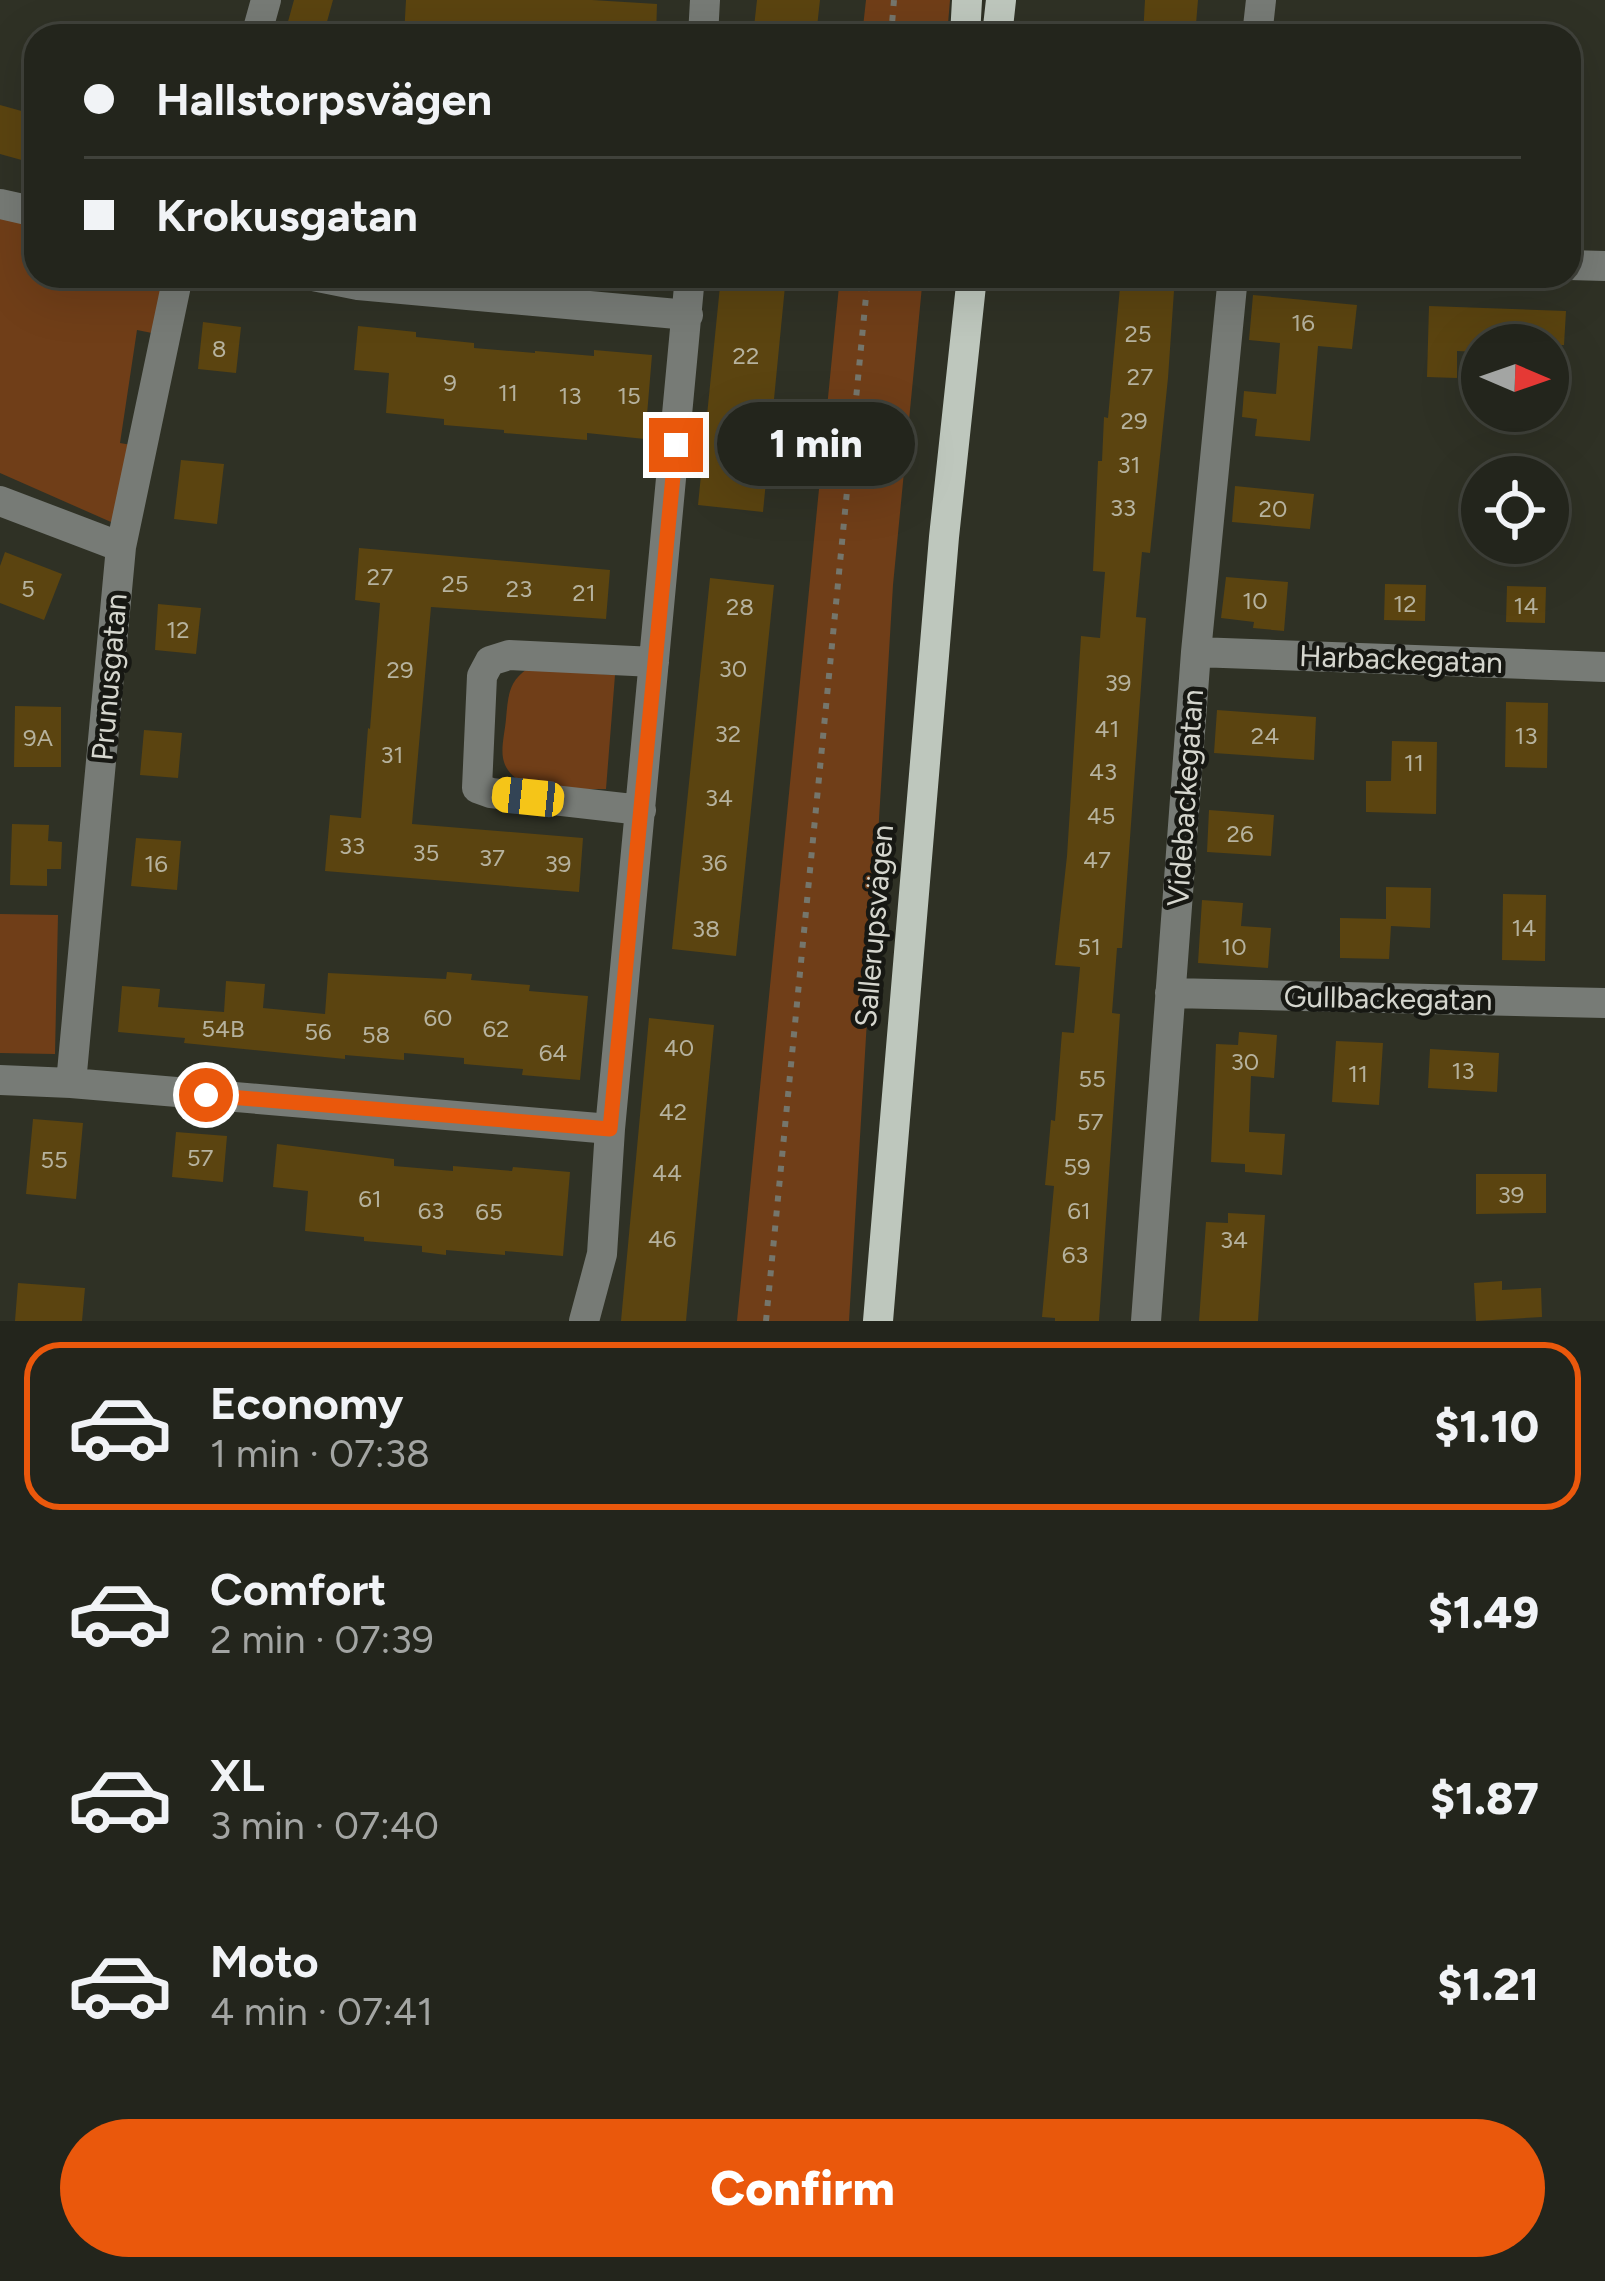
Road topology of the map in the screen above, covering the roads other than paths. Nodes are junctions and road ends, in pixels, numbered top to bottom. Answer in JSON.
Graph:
{"nodes":[{"id":1,"x":175,"y":288,"type":"edge"},
{"id":2,"x":391,"y":288,"type":"edge"},
{"id":3,"x":689,"y":288,"type":"edge"},
{"id":4,"x":954,"y":288,"type":"edge"},
{"id":5,"x":970,"y":288,"type":"edge"},
{"id":6,"x":1233,"y":288,"type":"edge"},
{"id":7,"x":688,"y":315,"type":"junction"},
{"id":8,"x":0,"y":501,"type":"edge"},
{"id":9,"x":944,"y":537,"type":"junction"},
{"id":10,"x":121,"y":548,"type":"junction"},
{"id":11,"x":1196,"y":652,"type":"junction"},
{"id":12,"x":654,"y":662,"type":"junction"},
{"id":13,"x":1605,"y":667,"type":"edge"},
{"id":14,"x":641,"y":810,"type":"junction"},
{"id":15,"x":1170,"y":993,"type":"junction"},
{"id":16,"x":1605,"y":1004,"type":"edge"},
{"id":17,"x":0,"y":1080,"type":"edge"},
{"id":18,"x":71,"y":1083,"type":"junction"},
{"id":19,"x":610,"y":1129,"type":"junction"},
{"id":20,"x":584,"y":1321,"type":"edge"},
{"id":21,"x":878,"y":1321,"type":"edge"},
{"id":22,"x":1146,"y":1321,"type":"edge"}],
"edges":[{"from":1,"to":10,"type":"street","name":"Prunusgatan"},
{"from":2,"to":7,"type":"street"},
{"from":3,"to":7,"type":"street"},
{"from":4,"to":9,"type":"main road","name":"Sallerupsvägen"},
{"from":5,"to":9,"type":"main road","name":"Sallerupsvägen"},
{"from":6,"to":11,"type":"street","name":"Videbackegatan"},
{"from":7,"to":12,"type":"street"},
{"from":8,"to":10,"type":"street"},
{"from":9,"to":21,"type":"main road","name":"Sallerupsvägen"},
{"from":10,"to":18,"type":"street","name":"Prunusgatan"},
{"from":11,"to":13,"type":"street","name":"Harbackegatan"},
{"from":11,"to":15,"type":"street","name":"Videbackegatan"},
{"from":12,"to":14,"type":"street"},
{"from":12,"to":14,"type":"street"},
{"from":14,"to":19,"type":"street"},
{"from":15,"to":16,"type":"street","name":"Gullbackegatan"},
{"from":15,"to":22,"type":"street","name":"Videbackegatan"},
{"from":17,"to":18,"type":"street"},
{"from":18,"to":19,"type":"street"},
{"from":19,"to":20,"type":"street"}]}
